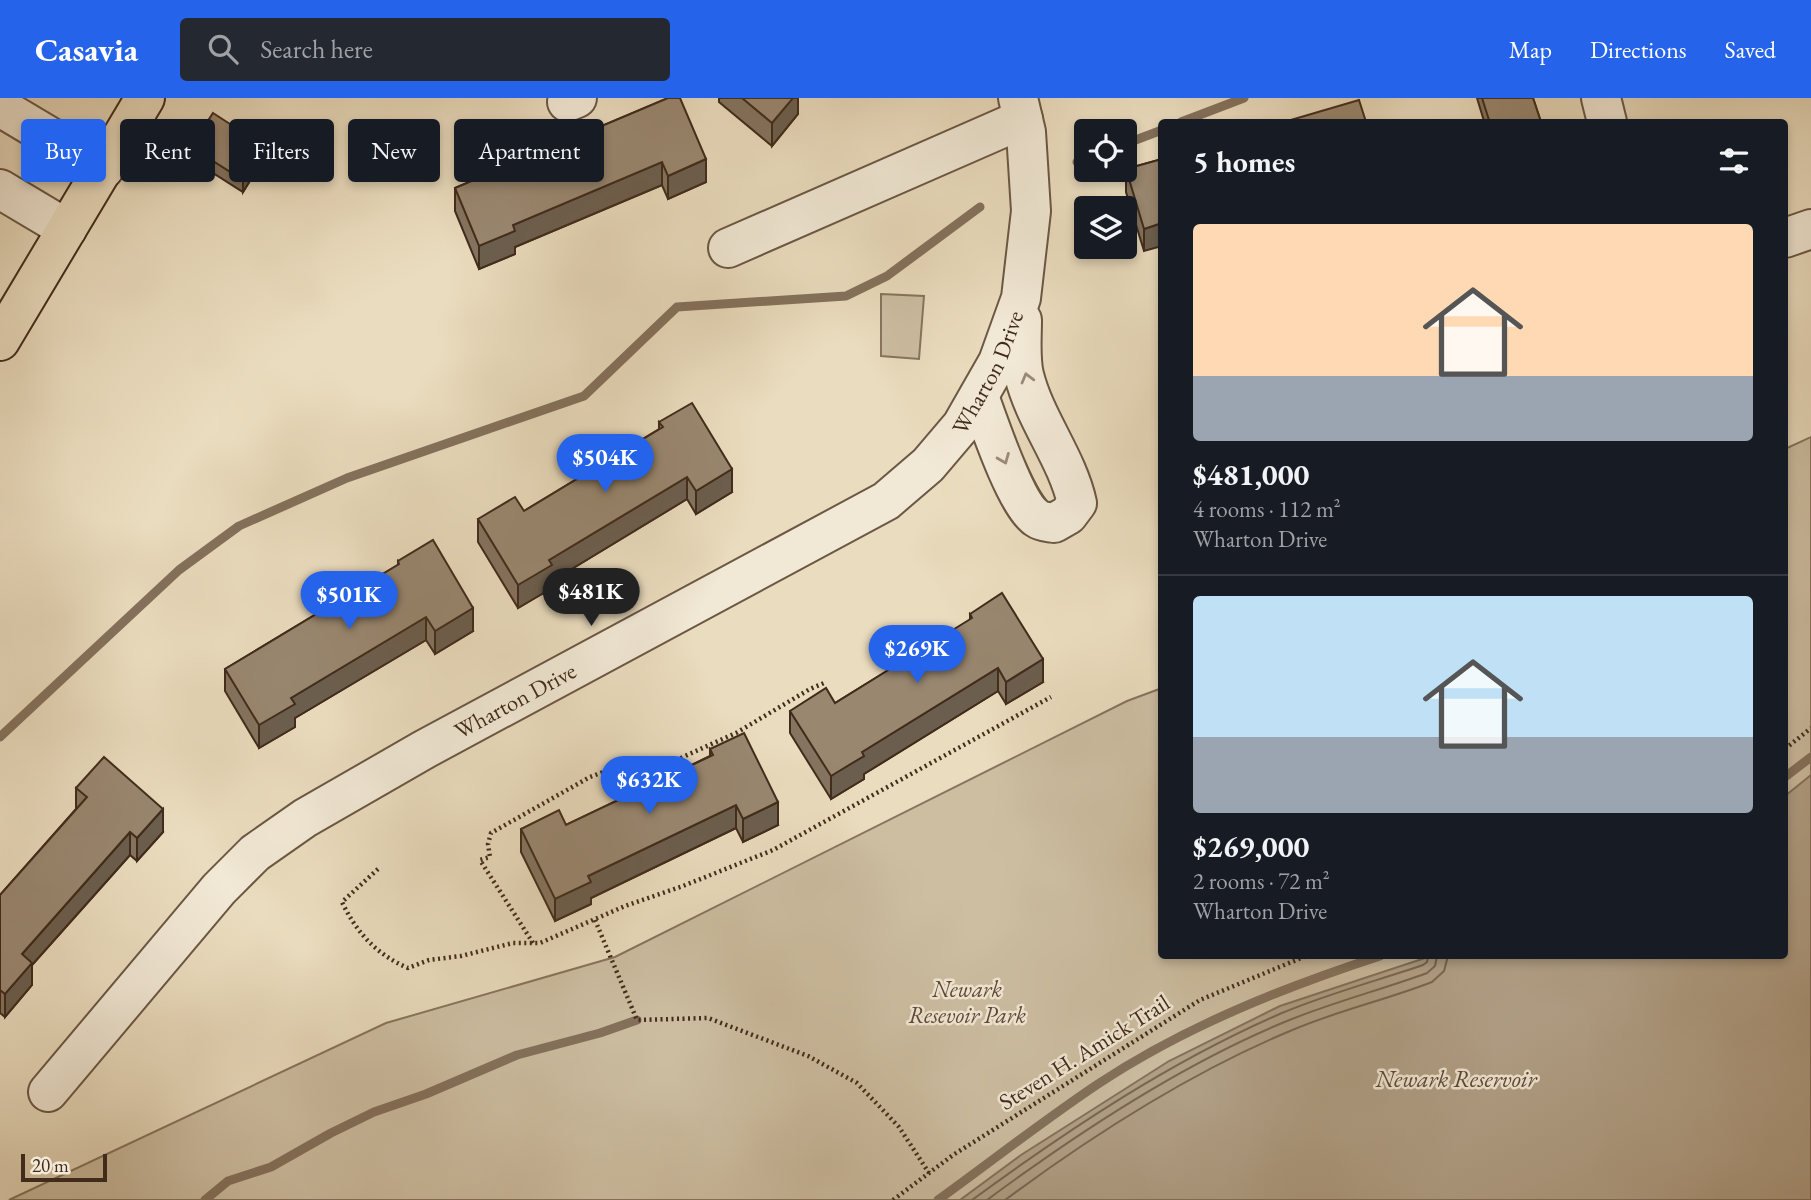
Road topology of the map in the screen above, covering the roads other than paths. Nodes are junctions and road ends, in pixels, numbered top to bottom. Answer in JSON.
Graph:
{"nodes":[{"id":1,"x":145,"y":98,"type":"edge"},
{"id":2,"x":1601,"y":98,"type":"edge"},
{"id":3,"x":0,"y":107,"type":"edge"},
{"id":4,"x":1021,"y":108,"type":"edge"},
{"id":5,"x":1606,"y":119,"type":"edge"},
{"id":6,"x":21,"y":120,"type":"edge"},
{"id":7,"x":106,"y":166,"type":"edge"},
{"id":8,"x":96,"y":182,"type":"edge"},
{"id":9,"x":0,"y":190,"type":"edge"},
{"id":10,"x":67,"y":229,"type":"junction"},
{"id":11,"x":1811,"y":229,"type":"edge"},
{"id":12,"x":1788,"y":237,"type":"edge"},
{"id":13,"x":728,"y":248,"type":"dead end"},
{"id":14,"x":1021,"y":298,"type":"junction"},
{"id":15,"x":0,"y":341,"type":"edge"},
{"id":16,"x":979,"y":396,"type":"junction"},
{"id":17,"x":48,"y":1092,"type":"dead end"}],
"edges":[{"from":1,"to":7,"type":"main road"},
{"from":2,"to":5,"type":"street"},
{"from":3,"to":6,"type":"street"},
{"from":4,"to":13,"type":"street"},
{"from":4,"to":14,"type":"street","name":"Wharton Drive"},
{"from":8,"to":10,"type":"main road"},
{"from":9,"to":10,"type":"street"},
{"from":10,"to":15,"type":"main road"},
{"from":11,"to":12,"type":"street"},
{"from":14,"to":16,"type":"street","name":"Wharton Drive"},
{"from":16,"to":14,"type":"street","one_way":true},
{"from":16,"to":17,"type":"street","name":"Wharton Drive"}]}
